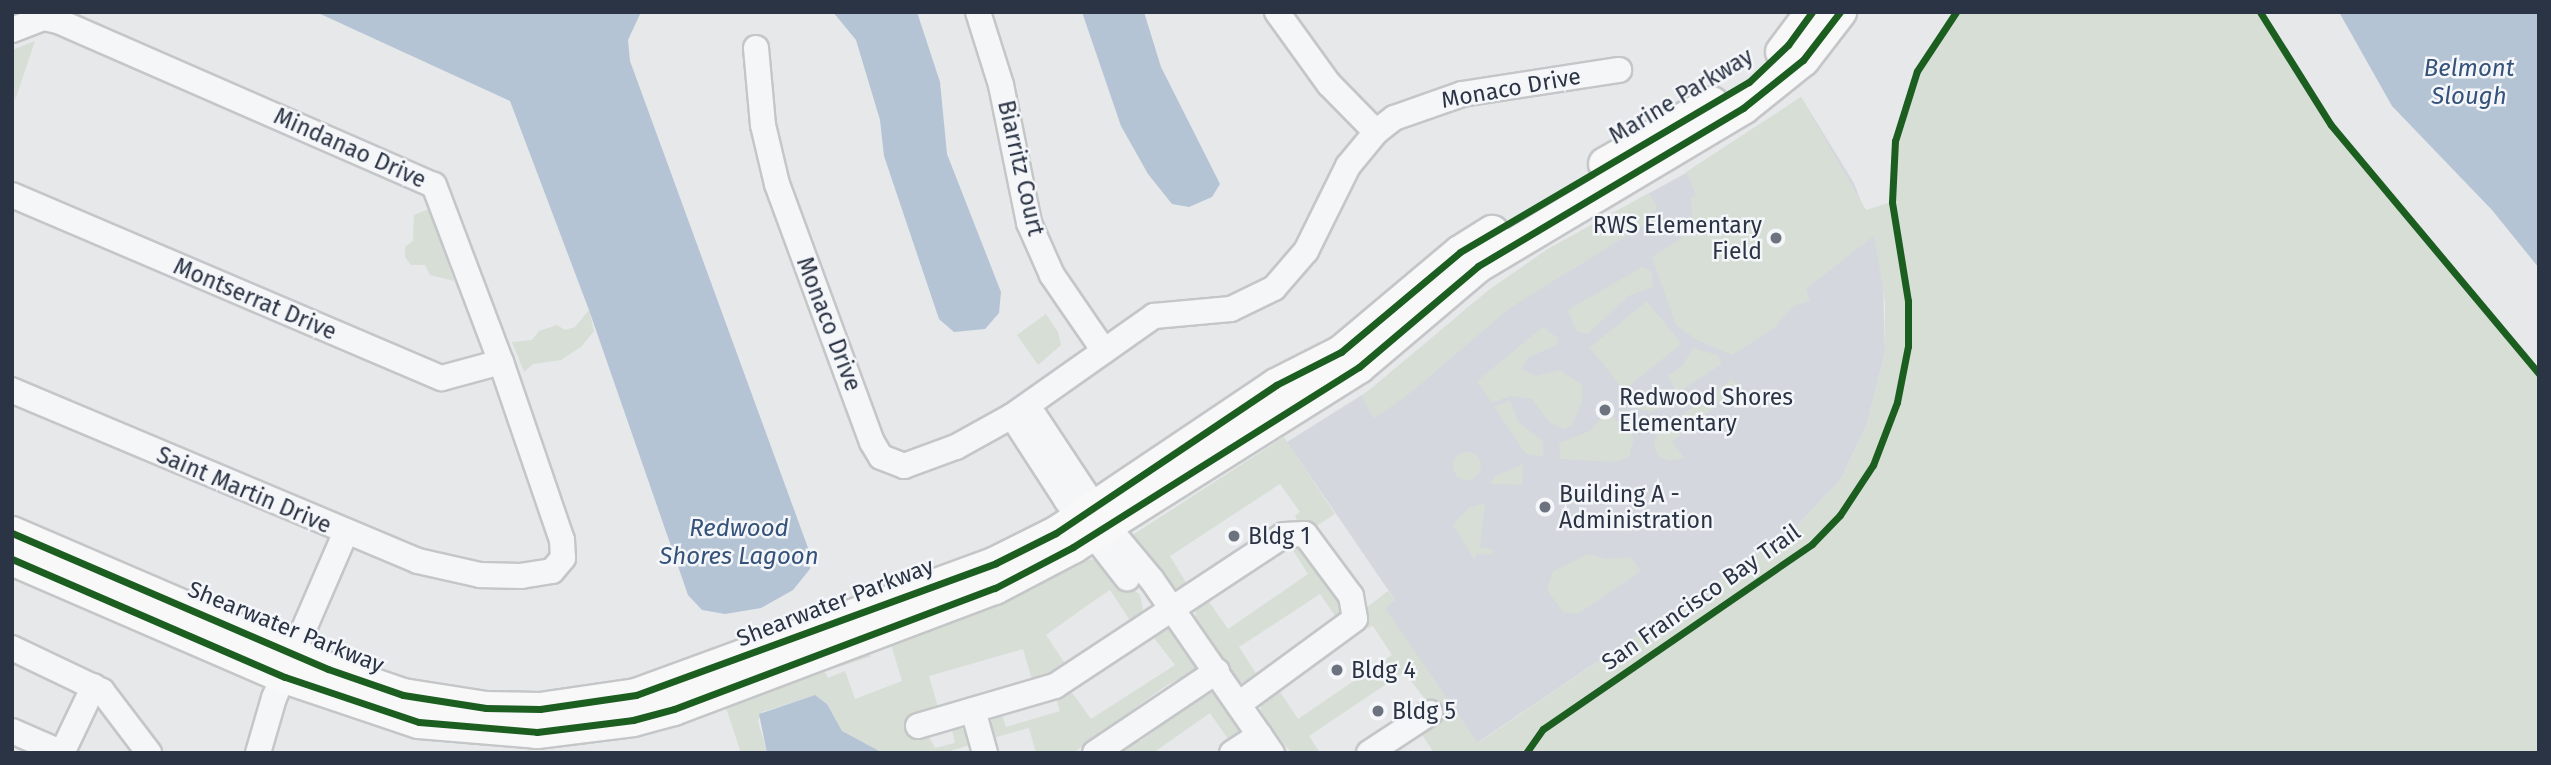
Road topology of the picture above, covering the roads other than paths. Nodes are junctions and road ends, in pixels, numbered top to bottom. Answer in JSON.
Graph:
{"nodes":[{"id":1,"x":978,"y":12,"type":"edge"},
{"id":2,"x":1277,"y":12,"type":"edge"},
{"id":3,"x":1812,"y":12,"type":"edge"},
{"id":4,"x":1840,"y":12,"type":"edge"},
{"id":5,"x":12,"y":30,"type":"edge"},
{"id":6,"x":756,"y":48,"type":"dead end"},
{"id":7,"x":1619,"y":70,"type":"dead end"},
{"id":8,"x":1376,"y":132,"type":"junction"},
{"id":9,"x":1656,"y":166,"type":"junction"},
{"id":10,"x":1590,"y":173,"type":"junction"},
{"id":11,"x":12,"y":195,"type":"edge"},
{"id":12,"x":1104,"y":351,"type":"junction"},
{"id":13,"x":501,"y":362,"type":"junction"},
{"id":14,"x":12,"y":390,"type":"edge"},
{"id":15,"x":1020,"y":411,"type":"junction"},
{"id":16,"x":1093,"y":522,"type":"junction"},
{"id":17,"x":12,"y":533,"type":"edge"},
{"id":18,"x":345,"y":534,"type":"junction"},
{"id":19,"x":12,"y":559,"type":"edge"},
{"id":20,"x":561,"y":562,"type":"joint"},
{"id":21,"x":1173,"y":609,"type":"junction"},
{"id":22,"x":12,"y":648,"type":"edge"},
{"id":23,"x":289,"y":666,"type":"junction"},
{"id":24,"x":1217,"y":671,"type":"junction"},
{"id":25,"x":94,"y":686,"type":"junction"},
{"id":26,"x":1240,"y":704,"type":"junction"},
{"id":27,"x":973,"y":710,"type":"junction"},
{"id":28,"x":1430,"y":713,"type":"dead end"},
{"id":29,"x":918,"y":726,"type":"dead end"},
{"id":30,"x":12,"y":731,"type":"edge"},
{"id":31,"x":1266,"y":744,"type":"edge"},
{"id":32,"x":1374,"y":751,"type":"edge"},
{"id":33,"x":149,"y":753,"type":"edge"},
{"id":34,"x":258,"y":753,"type":"edge"},
{"id":35,"x":985,"y":753,"type":"edge"},
{"id":36,"x":1095,"y":753,"type":"edge"},
{"id":37,"x":1232,"y":753,"type":"edge"}],
"edges":[{"from":1,"to":12,"type":"street","name":"Biarritz Court"},
{"from":2,"to":8,"type":"street"},
{"from":3,"to":10,"type":"main road","name":"Marine Parkway"},
{"from":4,"to":9,"type":"main road","name":"Marine Parkway"},
{"from":5,"to":13,"type":"street","name":"Mindanao Drive"},
{"from":6,"to":15,"type":"street","name":"Monaco Drive"},
{"from":7,"to":8,"type":"street","name":"Monaco Drive"},
{"from":8,"to":12,"type":"street","name":"Monaco Drive"},
{"from":9,"to":10,"type":"main road"},
{"from":9,"to":16,"type":"main road","name":"Shearwater Parkway"},
{"from":10,"to":16,"type":"main road","name":"Shearwater Parkway"},
{"from":11,"to":13,"type":"street","name":"Montserrat Drive"},
{"from":12,"to":15,"type":"street","name":"Monaco Drive"},
{"from":13,"to":20,"type":"street","name":"Mindanao Drive"},
{"from":14,"to":18,"type":"street","name":"Saint Martin Drive"},
{"from":15,"to":16,"type":"street"},
{"from":16,"to":21,"type":"street"},
{"from":16,"to":23,"type":"main road","name":"Shearwater Parkway"},
{"from":17,"to":23,"type":"main road","name":"Shearwater Parkway"},
{"from":18,"to":20,"type":"street","name":"Saint Martin Drive"},
{"from":18,"to":23,"type":"street"},
{"from":19,"to":23,"type":"main road","name":"Shearwater Parkway"},
{"from":21,"to":24,"type":"street"},
{"from":21,"to":26,"type":"street"},
{"from":21,"to":27,"type":"street"},
{"from":22,"to":25,"type":"street"},
{"from":23,"to":34,"type":"street"},
{"from":24,"to":26,"type":"street"},
{"from":24,"to":36,"type":"street"},
{"from":25,"to":30,"type":"street"},
{"from":25,"to":33,"type":"street"},
{"from":26,"to":31,"type":"street"},
{"from":27,"to":29,"type":"street"},
{"from":27,"to":35,"type":"street"},
{"from":28,"to":32,"type":"street"},
{"from":31,"to":37,"type":"street"}]}
